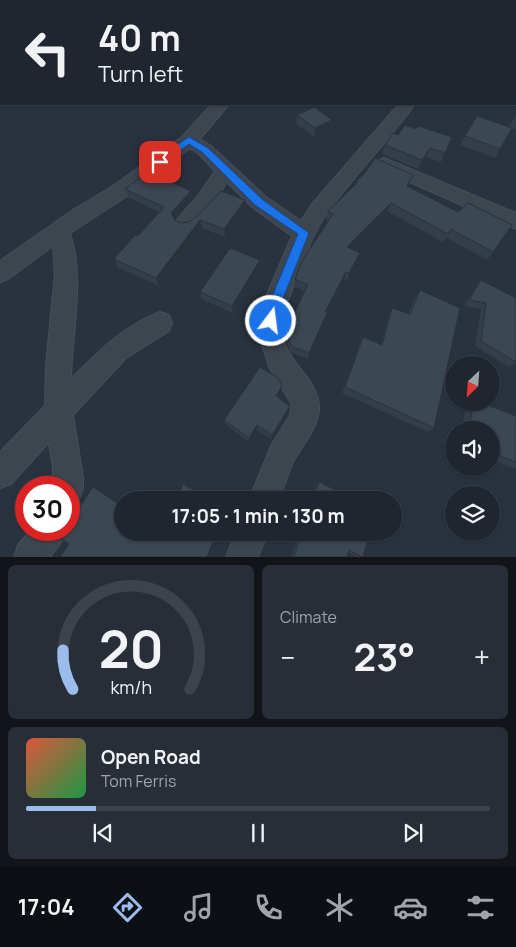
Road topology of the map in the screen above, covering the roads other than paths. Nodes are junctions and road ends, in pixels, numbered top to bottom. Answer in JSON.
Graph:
{"nodes":[{"id":1,"x":220,"y":105,"type":"edge"},
{"id":2,"x":406,"y":105,"type":"edge"},
{"id":3,"x":189,"y":140,"type":"junction"},
{"id":4,"x":365,"y":155,"type":"junction"},
{"id":5,"x":226,"y":169,"type":"junction"},
{"id":6,"x":516,"y":221,"type":"edge"},
{"id":7,"x":185,"y":222,"type":"edge"},
{"id":8,"x":59,"y":231,"type":"junction"},
{"id":9,"x":304,"y":233,"type":"junction"},
{"id":10,"x":0,"y":273,"type":"edge"},
{"id":11,"x":160,"y":323,"type":"dead end"},
{"id":12,"x":58,"y":412,"type":"junction"},
{"id":13,"x":0,"y":473,"type":"edge"},
{"id":14,"x":69,"y":476,"type":"edge"},
{"id":15,"x":267,"y":491,"type":"edge"},
{"id":16,"x":42,"y":541,"type":"edge"},
{"id":17,"x":248,"y":541,"type":"edge"},
{"id":18,"x":30,"y":557,"type":"edge"},
{"id":19,"x":242,"y":557,"type":"edge"}],
"edges":[{"from":1,"to":3,"type":"street"},
{"from":2,"to":4,"type":"street"},
{"from":3,"to":5,"type":"street"},
{"from":3,"to":8,"type":"street"},
{"from":4,"to":6,"type":"street"},
{"from":4,"to":9,"type":"street"},
{"from":5,"to":7,"type":"street"},
{"from":5,"to":9,"type":"street"},
{"from":8,"to":10,"type":"street"},
{"from":8,"to":12,"type":"street"},
{"from":9,"to":15,"type":"street"},
{"from":11,"to":12,"type":"street"},
{"from":12,"to":13,"type":"street"},
{"from":12,"to":14,"type":"street"},
{"from":16,"to":18,"type":"street"},
{"from":17,"to":19,"type":"street"}]}
